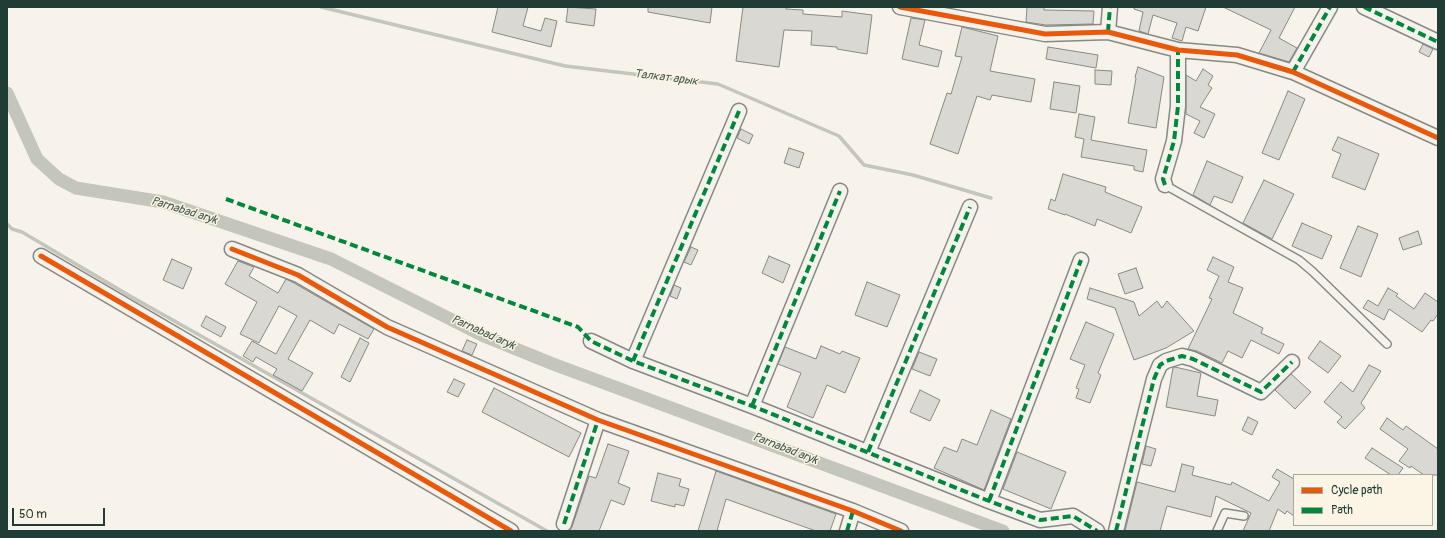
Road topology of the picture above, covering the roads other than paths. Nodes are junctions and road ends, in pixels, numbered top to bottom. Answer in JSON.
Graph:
{"nodes":[{"id":1,"x":900,"y":7,"type":"edge"},
{"id":2,"x":1110,"y":7,"type":"edge"},
{"id":3,"x":1330,"y":7,"type":"edge"},
{"id":4,"x":1364,"y":7,"type":"edge"},
{"id":5,"x":1108,"y":32,"type":"junction"},
{"id":6,"x":1438,"y":42,"type":"edge"},
{"id":7,"x":1178,"y":50,"type":"junction"},
{"id":8,"x":1293,"y":72,"type":"junction"},
{"id":9,"x":740,"y":111,"type":"dead end"},
{"id":10,"x":1438,"y":138,"type":"edge"},
{"id":11,"x":1165,"y":185,"type":"joint"},
{"id":12,"x":840,"y":191,"type":"dead end"},
{"id":13,"x":970,"y":207,"type":"dead end"},
{"id":14,"x":232,"y":249,"type":"dead end"},
{"id":15,"x":41,"y":256,"type":"dead end"},
{"id":16,"x":1081,"y":260,"type":"dead end"},
{"id":17,"x":591,"y":341,"type":"dead end"},
{"id":18,"x":1387,"y":344,"type":"dead end"},
{"id":19,"x":632,"y":361,"type":"junction"},
{"id":20,"x":1292,"y":362,"type":"dead end"},
{"id":21,"x":752,"y":406,"type":"junction"},
{"id":22,"x":598,"y":420,"type":"junction"},
{"id":23,"x":868,"y":452,"type":"junction"},
{"id":24,"x":989,"y":501,"type":"junction"},
{"id":25,"x":853,"y":511,"type":"junction"},
{"id":26,"x":1244,"y":516,"type":"dead end"},
{"id":27,"x":564,"y":524,"type":"dead end"},
{"id":28,"x":511,"y":531,"type":"edge"},
{"id":29,"x":847,"y":531,"type":"edge"},
{"id":30,"x":901,"y":531,"type":"edge"},
{"id":31,"x":1097,"y":531,"type":"edge"},
{"id":32,"x":1116,"y":531,"type":"edge"},
{"id":33,"x":1217,"y":531,"type":"edge"}],
"edges":[{"from":1,"to":5,"type":"street"},
{"from":2,"to":5,"type":"street"},
{"from":3,"to":8,"type":"street"},
{"from":4,"to":6,"type":"street"},
{"from":5,"to":7,"type":"street"},
{"from":7,"to":8,"type":"street"},
{"from":7,"to":11,"type":"street"},
{"from":8,"to":10,"type":"street"},
{"from":9,"to":19,"type":"street"},
{"from":11,"to":18,"type":"lane"},
{"from":12,"to":21,"type":"street"},
{"from":13,"to":23,"type":"street"},
{"from":14,"to":22,"type":"street"},
{"from":15,"to":28,"type":"street"},
{"from":16,"to":24,"type":"street"},
{"from":17,"to":19,"type":"street"},
{"from":19,"to":21,"type":"street"},
{"from":20,"to":32,"type":"street"},
{"from":21,"to":23,"type":"street"},
{"from":22,"to":25,"type":"street"},
{"from":22,"to":27,"type":"street"},
{"from":23,"to":24,"type":"street"},
{"from":24,"to":31,"type":"street"},
{"from":25,"to":29,"type":"street"},
{"from":25,"to":30,"type":"street"},
{"from":26,"to":33,"type":"lane"}]}
